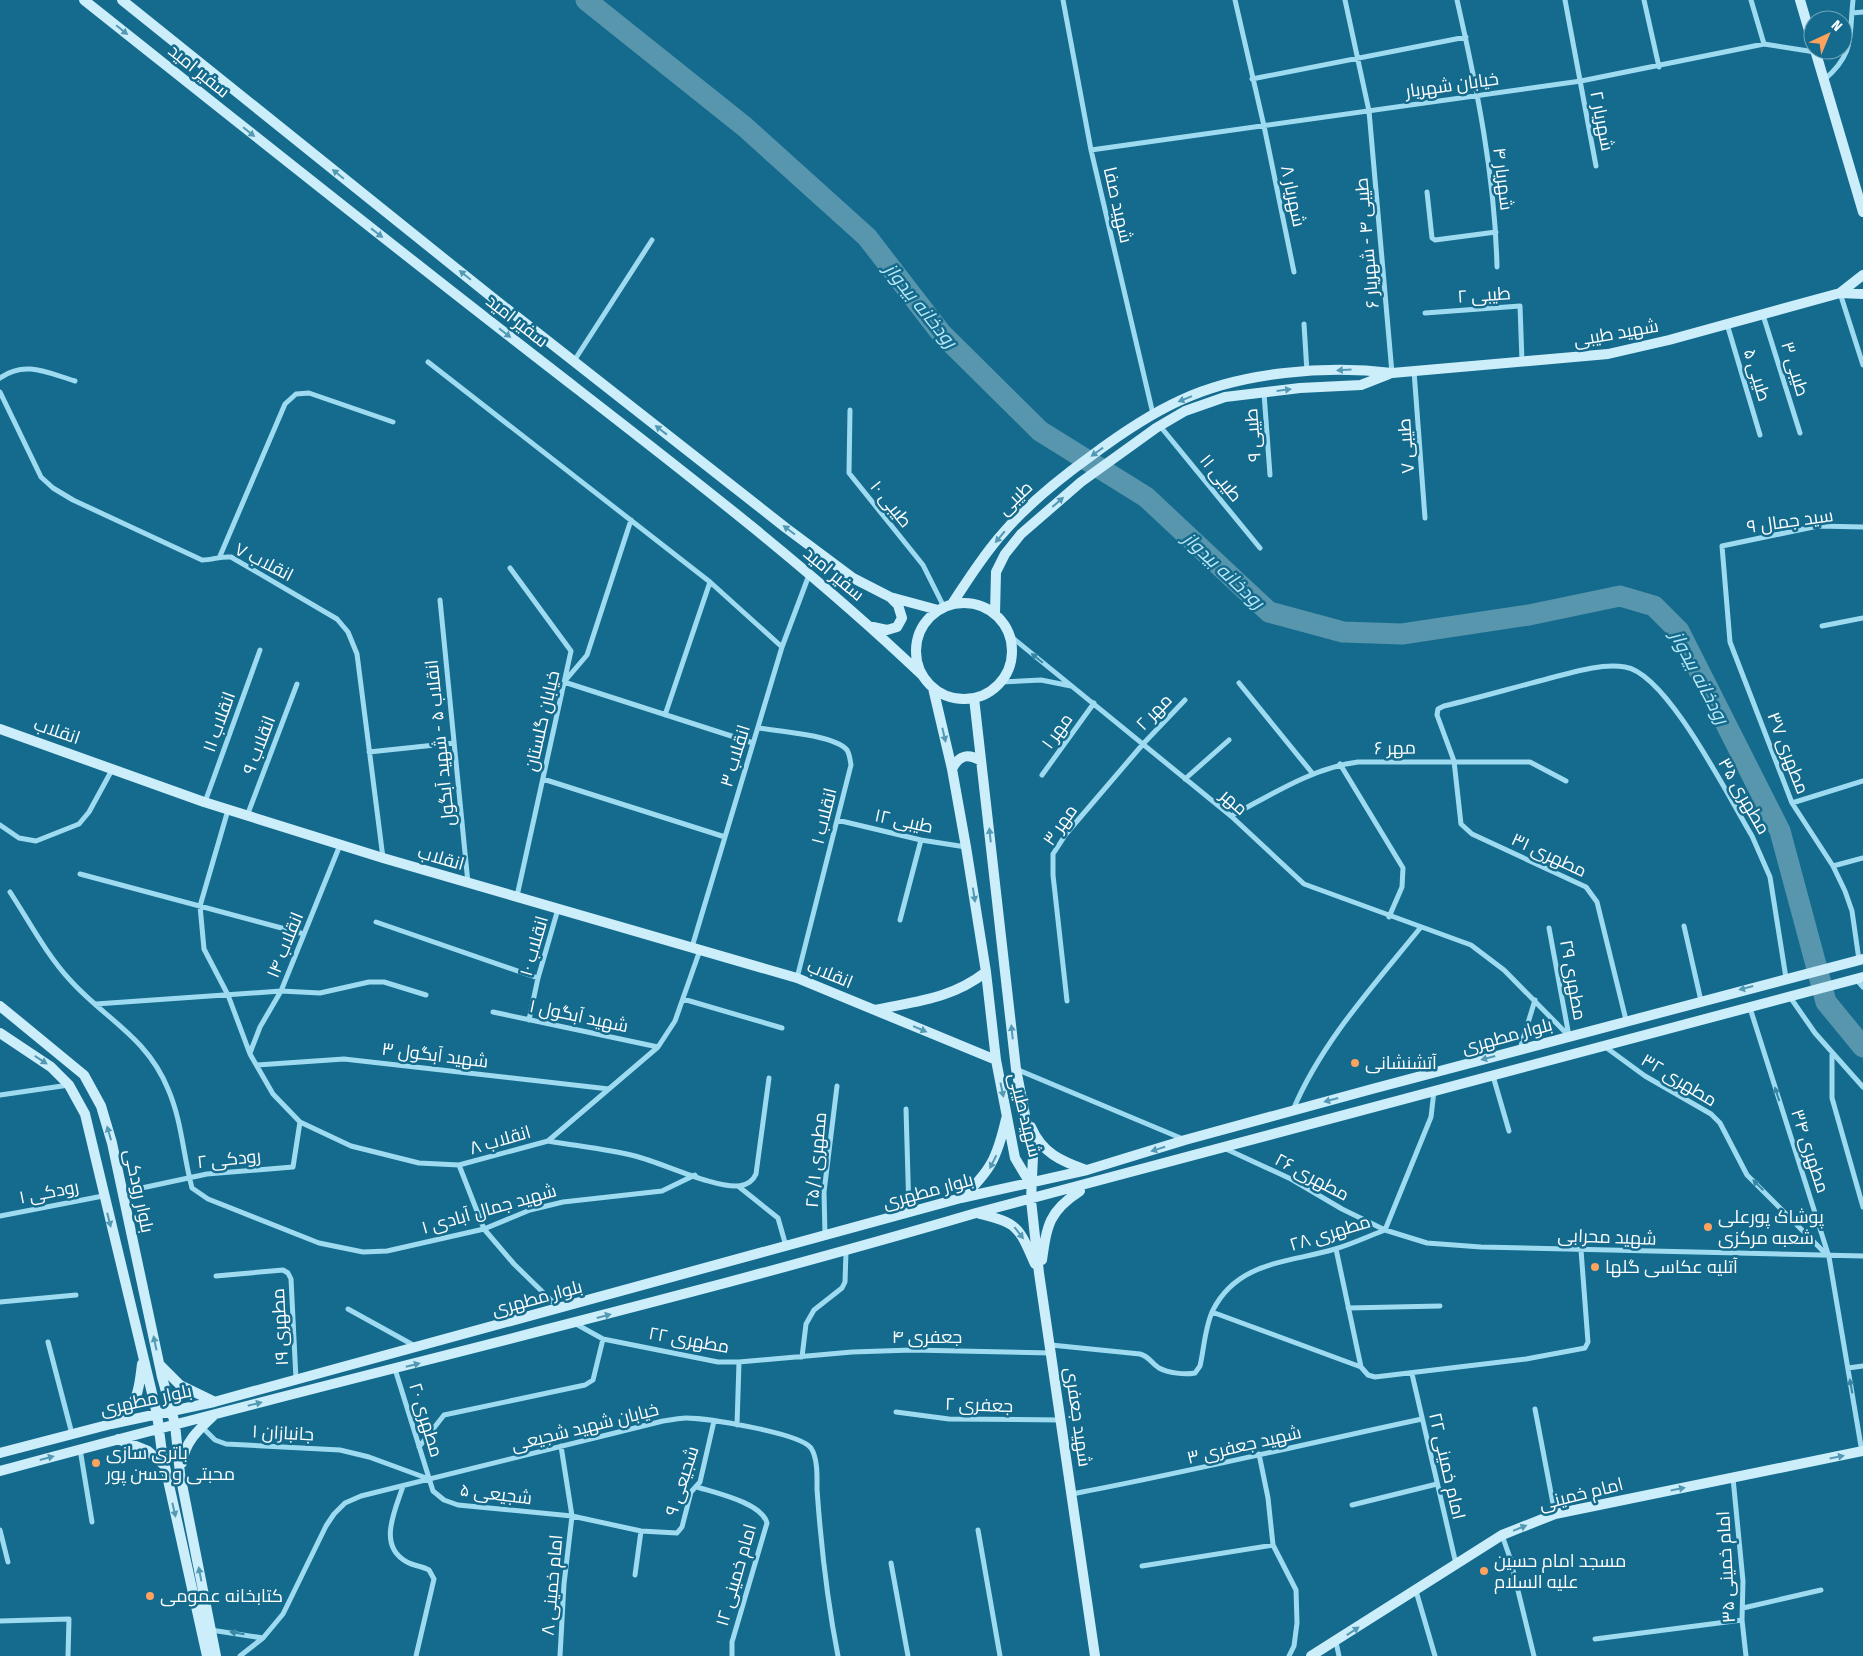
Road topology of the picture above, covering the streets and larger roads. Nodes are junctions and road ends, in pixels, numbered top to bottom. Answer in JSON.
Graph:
{"nodes":[{"id":1,"x":84,"y":0,"type":"edge"},
{"id":2,"x":122,"y":0,"type":"edge"},
{"id":3,"x":1063,"y":0,"type":"edge"},
{"id":4,"x":1235,"y":0,"type":"edge"},
{"id":5,"x":1345,"y":0,"type":"edge"},
{"id":6,"x":1457,"y":0,"type":"edge"},
{"id":7,"x":1565,"y":0,"type":"edge"},
{"id":8,"x":1644,"y":0,"type":"edge"},
{"id":9,"x":1751,"y":0,"type":"edge"},
{"id":10,"x":1466,"y":37,"type":"junction"},
{"id":11,"x":1764,"y":44,"type":"junction"},
{"id":12,"x":1803,"y":48,"type":"edge"},
{"id":13,"x":1357,"y":58,"type":"junction"},
{"id":14,"x":1818,"y":60,"type":"edge"},
{"id":15,"x":1844,"y":60,"type":"edge"},
{"id":16,"x":1658,"y":67,"type":"junction"},
{"id":17,"x":1252,"y":79,"type":"junction"},
{"id":18,"x":1824,"y":80,"type":"junction"},
{"id":19,"x":1581,"y":81,"type":"junction"},
{"id":20,"x":1479,"y":96,"type":"junction"},
{"id":21,"x":1368,"y":111,"type":"junction"},
{"id":22,"x":1264,"y":126,"type":"junction"},
{"id":23,"x":1091,"y":150,"type":"junction"},
{"id":24,"x":1596,"y":166,"type":"dead end"},
{"id":25,"x":1427,"y":192,"type":"dead end"},
{"id":26,"x":1863,"y":212,"type":"edge"},
{"id":27,"x":1496,"y":232,"type":"junction"},
{"id":28,"x":652,"y":240,"type":"dead end"},
{"id":29,"x":1497,"y":267,"type":"dead end"},
{"id":30,"x":1294,"y":272,"type":"dead end"},
{"id":31,"x":1863,"y":275,"type":"edge"},
{"id":32,"x":1840,"y":293,"type":"junction"},
{"id":33,"x":1863,"y":294,"type":"edge"},
{"id":34,"x":1425,"y":313,"type":"dead end"},
{"id":35,"x":1763,"y":314,"type":"junction"},
{"id":36,"x":1304,"y":324,"type":"dead end"},
{"id":37,"x":1727,"y":324,"type":"junction"},
{"id":38,"x":428,"y":362,"type":"dead end"},
{"id":39,"x":574,"y":362,"type":"junction"},
{"id":40,"x":1522,"y":362,"type":"junction"},
{"id":41,"x":1863,"y":365,"type":"edge"},
{"id":42,"x":1414,"y":371,"type":"junction"},
{"id":43,"x":1307,"y":373,"type":"junction"},
{"id":44,"x":1392,"y":373,"type":"junction"},
{"id":45,"x":0,"y":378,"type":"edge"},
{"id":46,"x":75,"y":382,"type":"dead end"},
{"id":47,"x":0,"y":392,"type":"edge"},
{"id":48,"x":1264,"y":392,"type":"junction"},
{"id":49,"x":850,"y":410,"type":"dead end"},
{"id":50,"x":1153,"y":415,"type":"junction"},
{"id":51,"x":393,"y":422,"type":"dead end"},
{"id":52,"x":1160,"y":425,"type":"junction"},
{"id":53,"x":1800,"y":433,"type":"dead end"},
{"id":54,"x":1120,"y":435,"type":"joint"},
{"id":55,"x":1760,"y":435,"type":"dead end"},
{"id":56,"x":1126,"y":449,"type":"joint"},
{"id":57,"x":1270,"y":475,"type":"dead end"},
{"id":58,"x":1425,"y":518,"type":"dead end"},
{"id":59,"x":631,"y":520,"type":"junction"},
{"id":60,"x":1863,"y":527,"type":"edge"},
{"id":61,"x":1722,"y":546,"type":"joint"},
{"id":62,"x":1260,"y":548,"type":"dead end"},
{"id":63,"x":220,"y":556,"type":"junction"},
{"id":64,"x":510,"y":568,"type":"dead end"},
{"id":65,"x":809,"y":575,"type":"junction"},
{"id":66,"x":710,"y":582,"type":"junction"},
{"id":67,"x":890,"y":597,"type":"junction"},
{"id":68,"x":440,"y":600,"type":"dead end"},
{"id":69,"x":945,"y":607,"type":"junction"},
{"id":70,"x":995,"y":614,"type":"junction"},
{"id":71,"x":1863,"y":618,"type":"edge"},
{"id":72,"x":1005,"y":625,"type":"junction"},
{"id":73,"x":1822,"y":626,"type":"dead end"},
{"id":74,"x":872,"y":627,"type":"junction"},
{"id":75,"x":782,"y":647,"type":"junction"},
{"id":76,"x":260,"y":650,"type":"dead end"},
{"id":77,"x":923,"y":676,"type":"junction"},
{"id":78,"x":564,"y":682,"type":"junction"},
{"id":79,"x":1001,"y":682,"type":"junction"},
{"id":80,"x":1239,"y":683,"type":"dead end"},
{"id":81,"x":297,"y":684,"type":"dead end"},
{"id":82,"x":1074,"y":686,"type":"junction"},
{"id":83,"x":933,"y":688,"type":"junction"},
{"id":84,"x":974,"y":698,"type":"junction"},
{"id":85,"x":1186,"y":700,"type":"dead end"},
{"id":86,"x":1094,"y":703,"type":"junction"},
{"id":87,"x":665,"y":715,"type":"junction"},
{"id":88,"x":758,"y":728,"type":"junction"},
{"id":89,"x":0,"y":729,"type":"edge"},
{"id":90,"x":1228,"y":740,"type":"dead end"},
{"id":91,"x":454,"y":742,"type":"junction"},
{"id":92,"x":753,"y":743,"type":"junction"},
{"id":93,"x":1143,"y":744,"type":"junction"},
{"id":94,"x":370,"y":752,"type":"junction"},
{"id":95,"x":981,"y":761,"type":"junction"},
{"id":96,"x":1454,"y":761,"type":"junction"},
{"id":97,"x":1340,"y":764,"type":"junction"},
{"id":98,"x":114,"y":768,"type":"junction"},
{"id":99,"x":952,"y":769,"type":"junction"},
{"id":100,"x":1313,"y":774,"type":"junction"},
{"id":101,"x":1042,"y":775,"type":"dead end"},
{"id":102,"x":543,"y":779,"type":"junction"},
{"id":103,"x":1185,"y":779,"type":"junction"},
{"id":104,"x":1566,"y":781,"type":"dead end"},
{"id":105,"x":1863,"y":781,"type":"edge"},
{"id":106,"x":204,"y":802,"type":"junction"},
{"id":107,"x":1792,"y":803,"type":"junction"},
{"id":108,"x":228,"y":810,"type":"junction"},
{"id":109,"x":247,"y":816,"type":"junction"},
{"id":110,"x":1231,"y":816,"type":"junction"},
{"id":111,"x":837,"y":820,"type":"junction"},
{"id":112,"x":0,"y":825,"type":"edge"},
{"id":113,"x":725,"y":837,"type":"junction"},
{"id":114,"x":921,"y":840,"type":"junction"},
{"id":115,"x":340,"y":845,"type":"junction"},
{"id":116,"x":966,"y":847,"type":"junction"},
{"id":117,"x":383,"y":858,"type":"junction"},
{"id":118,"x":1863,"y":858,"type":"edge"},
{"id":119,"x":1832,"y":866,"type":"junction"},
{"id":120,"x":80,"y":874,"type":"dead end"},
{"id":121,"x":468,"y":883,"type":"junction"},
{"id":122,"x":10,"y":892,"type":"dead end"},
{"id":123,"x":517,"y":897,"type":"junction"},
{"id":124,"x":200,"y":906,"type":"junction"},
{"id":125,"x":558,"y":909,"type":"junction"},
{"id":126,"x":1389,"y":917,"type":"junction"},
{"id":127,"x":900,"y":920,"type":"dead end"},
{"id":128,"x":376,"y":922,"type":"dead end"},
{"id":129,"x":1684,"y":926,"type":"dead end"},
{"id":130,"x":1421,"y":927,"type":"junction"},
{"id":131,"x":1549,"y":928,"type":"dead end"},
{"id":132,"x":304,"y":934,"type":"junction"},
{"id":133,"x":696,"y":948,"type":"junction"},
{"id":134,"x":1861,"y":960,"type":"edge"},
{"id":135,"x":1815,"y":971,"type":"junction"},
{"id":136,"x":986,"y":972,"type":"junction"},
{"id":137,"x":1790,"y":977,"type":"junction"},
{"id":138,"x":538,"y":978,"type":"junction"},
{"id":139,"x":797,"y":978,"type":"junction"},
{"id":140,"x":1861,"y":981,"type":"edge"},
{"id":141,"x":1819,"y":989,"type":"junction"},
{"id":142,"x":281,"y":992,"type":"junction"},
{"id":143,"x":228,"y":995,"type":"junction"},
{"id":144,"x":426,"y":995,"type":"dead end"},
{"id":145,"x":1794,"y":996,"type":"junction"},
{"id":146,"x":683,"y":999,"type":"junction"},
{"id":147,"x":1535,"y":1000,"type":"junction"},
{"id":148,"x":1701,"y":1000,"type":"junction"},
{"id":149,"x":1067,"y":1001,"type":"dead end"},
{"id":150,"x":95,"y":1004,"type":"junction"},
{"id":151,"x":0,"y":1006,"type":"edge"},
{"id":152,"x":1750,"y":1008,"type":"junction"},
{"id":153,"x":875,"y":1010,"type":"junction"},
{"id":154,"x":493,"y":1012,"type":"dead end"},
{"id":155,"x":529,"y":1020,"type":"junction"},
{"id":156,"x":1626,"y":1020,"type":"junction"},
{"id":157,"x":782,"y":1028,"type":"dead end"},
{"id":158,"x":0,"y":1033,"type":"edge"},
{"id":159,"x":1569,"y":1036,"type":"junction"},
{"id":160,"x":1604,"y":1046,"type":"junction"},
{"id":161,"x":658,"y":1047,"type":"junction"},
{"id":162,"x":1520,"y":1049,"type":"junction"},
{"id":163,"x":250,"y":1054,"type":"junction"},
{"id":164,"x":1832,"y":1054,"type":"junction"},
{"id":165,"x":996,"y":1060,"type":"junction"},
{"id":166,"x":257,"y":1065,"type":"junction"},
{"id":167,"x":1016,"y":1069,"type":"junction"},
{"id":168,"x":1493,"y":1076,"type":"junction"},
{"id":169,"x":769,"y":1078,"type":"dead end"},
{"id":170,"x":69,"y":1084,"type":"junction"},
{"id":171,"x":837,"y":1086,"type":"dead end"},
{"id":172,"x":1863,"y":1087,"type":"edge"},
{"id":173,"x":609,"y":1089,"type":"junction"},
{"id":174,"x":1372,"y":1089,"type":"junction"},
{"id":175,"x":1434,"y":1091,"type":"junction"},
{"id":176,"x":0,"y":1095,"type":"edge"},
{"id":177,"x":1376,"y":1106,"type":"junction"},
{"id":178,"x":906,"y":1110,"type":"dead end"},
{"id":179,"x":1023,"y":1110,"type":"junction"},
{"id":180,"x":1292,"y":1111,"type":"junction"},
{"id":181,"x":1007,"y":1116,"type":"junction"},
{"id":182,"x":300,"y":1122,"type":"junction"},
{"id":183,"x":1509,"y":1131,"type":"dead end"},
{"id":184,"x":548,"y":1140,"type":"junction"},
{"id":185,"x":1185,"y":1140,"type":"junction"},
{"id":186,"x":1226,"y":1149,"type":"junction"},
{"id":187,"x":459,"y":1165,"type":"junction"},
{"id":188,"x":1087,"y":1170,"type":"junction"},
{"id":189,"x":695,"y":1175,"type":"junction"},
{"id":190,"x":189,"y":1177,"type":"junction"},
{"id":191,"x":1030,"y":1183,"type":"junction"},
{"id":192,"x":738,"y":1186,"type":"junction"},
{"id":193,"x":1088,"y":1186,"type":"junction"},
{"id":194,"x":123,"y":1192,"type":"junction"},
{"id":195,"x":103,"y":1196,"type":"junction"},
{"id":196,"x":958,"y":1199,"type":"junction"},
{"id":197,"x":1031,"y":1200,"type":"junction"},
{"id":198,"x":1863,"y":1207,"type":"edge"},
{"id":199,"x":909,"y":1213,"type":"junction"},
{"id":200,"x":976,"y":1214,"type":"junction"},
{"id":201,"x":0,"y":1216,"type":"edge"},
{"id":202,"x":962,"y":1218,"type":"junction"},
{"id":203,"x":484,"y":1229,"type":"junction"},
{"id":204,"x":1385,"y":1230,"type":"junction"},
{"id":205,"x":825,"y":1236,"type":"junction"},
{"id":206,"x":786,"y":1246,"type":"junction"},
{"id":207,"x":1336,"y":1249,"type":"junction"},
{"id":208,"x":1581,"y":1250,"type":"junction"},
{"id":209,"x":846,"y":1252,"type":"junction"},
{"id":210,"x":1863,"y":1256,"type":"edge"},
{"id":211,"x":1829,"y":1257,"type":"junction"},
{"id":212,"x":1040,"y":1273,"type":"junction"},
{"id":213,"x":216,"y":1276,"type":"dead end"},
{"id":214,"x":76,"y":1295,"type":"dead end"},
{"id":215,"x":0,"y":1302,"type":"edge"},
{"id":216,"x":1440,"y":1306,"type":"dead end"},
{"id":217,"x":560,"y":1308,"type":"junction"},
{"id":218,"x":1348,"y":1308,"type":"junction"},
{"id":219,"x":348,"y":1309,"type":"dead end"},
{"id":220,"x":1212,"y":1312,"type":"junction"},
{"id":221,"x":576,"y":1324,"type":"junction"},
{"id":222,"x":603,"y":1339,"type":"junction"},
{"id":223,"x":48,"y":1342,"type":"dead end"},
{"id":224,"x":417,"y":1347,"type":"junction"},
{"id":225,"x":1052,"y":1349,"type":"junction"},
{"id":226,"x":802,"y":1357,"type":"junction"},
{"id":227,"x":143,"y":1358,"type":"junction"},
{"id":228,"x":739,"y":1362,"type":"junction"},
{"id":229,"x":159,"y":1363,"type":"junction"},
{"id":230,"x":1200,"y":1366,"type":"joint"},
{"id":231,"x":1863,"y":1366,"type":"edge"},
{"id":232,"x":1361,"y":1367,"type":"junction"},
{"id":233,"x":1848,"y":1368,"type":"junction"},
{"id":234,"x":395,"y":1369,"type":"junction"},
{"id":235,"x":1412,"y":1374,"type":"junction"},
{"id":236,"x":296,"y":1380,"type":"junction"},
{"id":237,"x":228,"y":1398,"type":"junction"},
{"id":238,"x":214,"y":1402,"type":"junction"},
{"id":239,"x":1535,"y":1409,"type":"dead end"},
{"id":240,"x":232,"y":1410,"type":"junction"},
{"id":241,"x":171,"y":1411,"type":"junction"},
{"id":242,"x":896,"y":1412,"type":"dead end"},
{"id":243,"x":157,"y":1414,"type":"junction"},
{"id":244,"x":214,"y":1415,"type":"junction"},
{"id":245,"x":1422,"y":1419,"type":"junction"},
{"id":246,"x":1062,"y":1420,"type":"junction"},
{"id":247,"x":714,"y":1421,"type":"junction"},
{"id":248,"x":174,"y":1424,"type":"junction"},
{"id":249,"x":107,"y":1425,"type":"junction"},
{"id":250,"x":737,"y":1425,"type":"junction"},
{"id":251,"x":201,"y":1426,"type":"junction"},
{"id":252,"x":160,"y":1428,"type":"junction"},
{"id":253,"x":72,"y":1434,"type":"junction"},
{"id":254,"x":118,"y":1439,"type":"junction"},
{"id":255,"x":106,"y":1442,"type":"junction"},
{"id":256,"x":561,"y":1446,"type":"junction"},
{"id":257,"x":419,"y":1447,"type":"junction"},
{"id":258,"x":80,"y":1449,"type":"junction"},
{"id":259,"x":1863,"y":1452,"type":"edge"},
{"id":260,"x":0,"y":1453,"type":"edge"},
{"id":261,"x":1259,"y":1454,"type":"junction"},
{"id":262,"x":165,"y":1467,"type":"junction"},
{"id":263,"x":0,"y":1471,"type":"edge"},
{"id":264,"x":180,"y":1474,"type":"junction"},
{"id":265,"x":1733,"y":1477,"type":"junction"},
{"id":266,"x":430,"y":1479,"type":"junction"},
{"id":267,"x":1437,"y":1484,"type":"junction"},
{"id":268,"x":403,"y":1486,"type":"junction"},
{"id":269,"x":697,"y":1487,"type":"junction"},
{"id":270,"x":1072,"y":1494,"type":"junction"},
{"id":271,"x":1352,"y":1505,"type":"dead end"},
{"id":272,"x":1555,"y":1514,"type":"junction"},
{"id":273,"x":572,"y":1516,"type":"junction"},
{"id":274,"x":92,"y":1522,"type":"dead end"},
{"id":275,"x":0,"y":1530,"type":"edge"},
{"id":276,"x":641,"y":1530,"type":"junction"},
{"id":277,"x":978,"y":1530,"type":"dead end"},
{"id":278,"x":1502,"y":1535,"type":"junction"},
{"id":279,"x":1274,"y":1545,"type":"junction"},
{"id":280,"x":8,"y":1562,"type":"dead end"},
{"id":281,"x":891,"y":1563,"type":"dead end"},
{"id":282,"x":1456,"y":1565,"type":"junction"},
{"id":283,"x":1142,"y":1566,"type":"dead end"},
{"id":284,"x":635,"y":1575,"type":"dead end"},
{"id":285,"x":1822,"y":1590,"type":"dead end"},
{"id":286,"x":1416,"y":1591,"type":"junction"},
{"id":287,"x":1742,"y":1608,"type":"junction"},
{"id":288,"x":1742,"y":1620,"type":"junction"},
{"id":289,"x":0,"y":1621,"type":"edge"},
{"id":290,"x":211,"y":1630,"type":"junction"},
{"id":291,"x":263,"y":1638,"type":"junction"},
{"id":292,"x":1595,"y":1639,"type":"dead end"},
{"id":293,"x":1336,"y":1642,"type":"junction"},
{"id":294,"x":68,"y":1656,"type":"edge"},
{"id":295,"x":207,"y":1656,"type":"edge"},
{"id":296,"x":216,"y":1656,"type":"edge"},
{"id":297,"x":240,"y":1656,"type":"edge"},
{"id":298,"x":416,"y":1656,"type":"edge"},
{"id":299,"x":560,"y":1656,"type":"edge"},
{"id":300,"x":732,"y":1656,"type":"edge"},
{"id":301,"x":838,"y":1656,"type":"edge"},
{"id":302,"x":908,"y":1656,"type":"edge"},
{"id":303,"x":1000,"y":1656,"type":"edge"},
{"id":304,"x":1095,"y":1656,"type":"edge"},
{"id":305,"x":1290,"y":1656,"type":"edge"},
{"id":306,"x":1311,"y":1656,"type":"edge"},
{"id":307,"x":1339,"y":1656,"type":"edge"},
{"id":308,"x":1435,"y":1656,"type":"edge"},
{"id":309,"x":1534,"y":1656,"type":"edge"},
{"id":310,"x":1746,"y":1656,"type":"edge"}],
"edges":[{"from":1,"to":65,"type":"street","name":"سفیر امید","one_way":true},
{"from":39,"to":2,"type":"street","name":"سفیر امید","one_way":true},
{"from":3,"to":23,"type":"street","name":"شهید صفا"},
{"from":4,"to":17,"type":"street","name":"شهریار ۸"},
{"from":5,"to":13,"type":"street","name":"طیبی ۴ - شهریار ۶"},
{"from":6,"to":10,"type":"street","name":"شهریار ۴"},
{"from":7,"to":19,"type":"street","name":"شهریار ۲"},
{"from":8,"to":16,"type":"street"},
{"from":9,"to":11,"type":"street"},
{"from":10,"to":13,"type":"street"},
{"from":10,"to":20,"type":"street","name":"شهریار ۴"},
{"from":11,"to":12,"type":"street","name":"خیابان شهریار"},
{"from":11,"to":16,"type":"street","name":"خیابان شهریار"},
{"from":13,"to":17,"type":"street"},
{"from":13,"to":21,"type":"street","name":"طیبی ۴ - شهریار ۶"},
{"from":14,"to":18,"type":"street"},
{"from":15,"to":18,"type":"street"},
{"from":16,"to":19,"type":"street","name":"خیابان شهریار"},
{"from":17,"to":22,"type":"street","name":"شهریار ۸"},
{"from":18,"to":26,"type":"street"},
{"from":19,"to":20,"type":"street","name":"خیابان شهریار"},
{"from":19,"to":24,"type":"street","name":"شهریار ۲"},
{"from":20,"to":21,"type":"street","name":"خیابان شهریار"},
{"from":20,"to":27,"type":"street","name":"شهریار ۴"},
{"from":21,"to":22,"type":"street","name":"خیابان شهریار"},
{"from":21,"to":44,"type":"street","name":"طیبی ۴ - شهریار ۶"},
{"from":22,"to":23,"type":"street","name":"خیابان شهریار"},
{"from":22,"to":30,"type":"street","name":"شهریار ۸"},
{"from":23,"to":50,"type":"street","name":"شهید صفا"},
{"from":25,"to":27,"type":"street"},
{"from":27,"to":29,"type":"street","name":"شهریار ۴"},
{"from":28,"to":39,"type":"street"},
{"from":31,"to":32,"type":"street","name":"شهید طیبی"},
{"from":32,"to":33,"type":"street","name":"شهید طیبی"},
{"from":32,"to":35,"type":"street","name":"شهید طیبی"},
{"from":32,"to":41,"type":"street"},
{"from":34,"to":40,"type":"street","name":"طیبی ۲"},
{"from":35,"to":37,"type":"street","name":"شهید طیبی"},
{"from":35,"to":53,"type":"street","name":"طیبی ۳"},
{"from":36,"to":43,"type":"street"},
{"from":37,"to":40,"type":"street","name":"شهید طیبی"},
{"from":37,"to":55,"type":"street","name":"طیبی ۵"},
{"from":38,"to":59,"type":"street"},
{"from":67,"to":39,"type":"street","name":"سفیر امید","one_way":true},
{"from":40,"to":42,"type":"street","name":"شهید طیبی"},
{"from":42,"to":44,"type":"street","name":"شهید طیبی"},
{"from":42,"to":58,"type":"street","name":"طیبی ۷"},
{"from":44,"to":43,"type":"street","name":"شهید طیبی","one_way":true},
{"from":43,"to":50,"type":"street","name":"شهید طیبی","one_way":true},
{"from":48,"to":44,"type":"street","name":"شهید طیبی","one_way":true},
{"from":45,"to":46,"type":"street"},
{"from":47,"to":63,"type":"street","name":"انقلاب ۷"},
{"from":48,"to":52,"type":"street","name":"شهید طیبی"},
{"from":48,"to":57,"type":"street","name":"طیبی ۹"},
{"from":49,"to":69,"type":"street","name":"طیبی ۱۰"},
{"from":50,"to":54,"type":"street","name":"شهید طیبی"},
{"from":51,"to":63,"type":"street"},
{"from":52,"to":56,"type":"street","name":"شهید طیبی"},
{"from":52,"to":62,"type":"street","name":"طیبی ۱۱"},
{"from":54,"to":69,"type":"street","name":"طیبی","one_way":true},
{"from":70,"to":56,"type":"street","name":"طیبی","one_way":true},
{"from":59,"to":66,"type":"street"},
{"from":59,"to":78,"type":"street"},
{"from":60,"to":61,"type":"street","name":"سید جمال ۹"},
{"from":61,"to":107,"type":"street","name":"مطهری ۳۷"},
{"from":63,"to":94,"type":"street","name":"انقلاب ۷"},
{"from":64,"to":78,"type":"street","name":"خیابان گلستان"},
{"from":65,"to":74,"type":"street","name":"سفیر امید"},
{"from":65,"to":75,"type":"street","name":"انقلاب ۳"},
{"from":66,"to":75,"type":"street"},
{"from":66,"to":87,"type":"street"},
{"from":67,"to":69,"type":"street","name":"سفیر امید"},
{"from":67,"to":74,"type":"street"},
{"from":68,"to":91,"type":"street","name":"انقلاب ۵ - شهید آبگول"},
{"from":69,"to":70,"type":"street"},
{"from":69,"to":77,"type":"street"},
{"from":70,"to":72,"type":"street"},
{"from":71,"to":73,"type":"street"},
{"from":72,"to":79,"type":"street"},
{"from":82,"to":72,"type":"street","name":"مهر","one_way":true},
{"from":74,"to":77,"type":"street","name":"سفیر امید"},
{"from":75,"to":88,"type":"street","name":"انقلاب ۳"},
{"from":76,"to":106,"type":"street","name":"انقلاب ۱۱"},
{"from":77,"to":83,"type":"street"},
{"from":78,"to":87,"type":"street"},
{"from":78,"to":102,"type":"street","name":"خیابان گلستان"},
{"from":79,"to":82,"type":"street"},
{"from":79,"to":84,"type":"street"},
{"from":80,"to":100,"type":"street"},
{"from":81,"to":109,"type":"street","name":"انقلاب ۹"},
{"from":82,"to":86,"type":"street","name":"مهر"},
{"from":83,"to":84,"type":"street"},
{"from":83,"to":99,"type":"street","name":"شهید طیبی","one_way":true},
{"from":84,"to":95,"type":"street","name":"شهید طیبی"},
{"from":85,"to":93,"type":"street","name":"مهر ۲"},
{"from":86,"to":93,"type":"street","name":"مهر"},
{"from":86,"to":101,"type":"street","name":"مهر ۱"},
{"from":87,"to":92,"type":"street"},
{"from":88,"to":92,"type":"street","name":"انقلاب ۳"},
{"from":88,"to":111,"type":"street","name":"انقلاب ۱"},
{"from":89,"to":98,"type":"street","name":"انقلاب"},
{"from":90,"to":103,"type":"street"},
{"from":91,"to":94,"type":"street"},
{"from":91,"to":121,"type":"street","name":"انقلاب ۵ - شهید آبگول"},
{"from":92,"to":113,"type":"street","name":"انقلاب ۳"},
{"from":93,"to":103,"type":"street","name":"مهر"},
{"from":93,"to":149,"type":"street","name":"مهر ۳"},
{"from":94,"to":117,"type":"street","name":"انقلاب ۷"},
{"from":95,"to":99,"type":"street"},
{"from":167,"to":95,"type":"street","name":"شهید طیبی","one_way":true},
{"from":96,"to":97,"type":"street","name":"مهر ۶"},
{"from":96,"to":104,"type":"street","name":"مهر ۶"},
{"from":96,"to":137,"type":"street","name":"مطهری ۳۵"},
{"from":96,"to":156,"type":"street","name":"مطهری ۳۱"},
{"from":97,"to":100,"type":"street","name":"مهر ۶"},
{"from":97,"to":126,"type":"street"},
{"from":98,"to":106,"type":"street","name":"انقلاب"},
{"from":98,"to":112,"type":"street"},
{"from":99,"to":116,"type":"street","name":"شهید طیبی"},
{"from":100,"to":110,"type":"street","name":"مهر ۶"},
{"from":102,"to":113,"type":"street"},
{"from":102,"to":123,"type":"street","name":"خیابان گلستان"},
{"from":103,"to":110,"type":"street","name":"مهر"},
{"from":105,"to":107,"type":"street"},
{"from":106,"to":108,"type":"street","name":"انقلاب"},
{"from":107,"to":119,"type":"street","name":"مطهری ۳۷"},
{"from":108,"to":109,"type":"street","name":"انقلاب"},
{"from":108,"to":124,"type":"street"},
{"from":109,"to":115,"type":"street","name":"انقلاب"},
{"from":110,"to":126,"type":"street","name":"مهر"},
{"from":111,"to":114,"type":"street","name":"طیبی ۱۲"},
{"from":111,"to":139,"type":"street","name":"انقلاب ۱"},
{"from":113,"to":133,"type":"street","name":"انقلاب ۳"},
{"from":114,"to":116,"type":"street","name":"طیبی ۱۲"},
{"from":114,"to":127,"type":"street"},
{"from":115,"to":117,"type":"street","name":"انقلاب"},
{"from":115,"to":132,"type":"street","name":"انقلاب ۱۴"},
{"from":116,"to":136,"type":"street","name":"شهید طیبی","one_way":true},
{"from":117,"to":121,"type":"street","name":"انقلاب"},
{"from":118,"to":119,"type":"street"},
{"from":119,"to":134,"type":"street","name":"مطهری ۳۷"},
{"from":120,"to":124,"type":"street"},
{"from":121,"to":123,"type":"street","name":"انقلاب"},
{"from":122,"to":150,"type":"street"},
{"from":123,"to":125,"type":"street","name":"انقلاب"},
{"from":124,"to":132,"type":"street"},
{"from":124,"to":143,"type":"street","name":"انقلاب ۸"},
{"from":125,"to":133,"type":"street","name":"انقلاب"},
{"from":125,"to":138,"type":"street","name":"انقلاب ۱۰"},
{"from":126,"to":130,"type":"street","name":"مهر"},
{"from":128,"to":138,"type":"street"},
{"from":129,"to":148,"type":"street"},
{"from":130,"to":147,"type":"street","name":"مهر"},
{"from":130,"to":180,"type":"street"},
{"from":131,"to":159,"type":"street","name":"مطهری ۲۹"},
{"from":132,"to":142,"type":"street","name":"انقلاب ۱۴"},
{"from":133,"to":139,"type":"street","name":"انقلاب"},
{"from":133,"to":146,"type":"street","name":"انقلاب ۸"},
{"from":134,"to":135,"type":"street","name":"بلوار مطهری"},
{"from":135,"to":137,"type":"street","name":"بلوار مطهری"},
{"from":135,"to":141,"type":"street"},
{"from":136,"to":153,"type":"street"},
{"from":136,"to":165,"type":"street","name":"شهید طیبی"},
{"from":137,"to":148,"type":"street","name":"بلوار مطهری","one_way":true},
{"from":138,"to":155,"type":"street","name":"انقلاب ۱۰"},
{"from":139,"to":153,"type":"street","name":"انقلاب"},
{"from":140,"to":141,"type":"street","name":"بلوار مطهری"},
{"from":141,"to":145,"type":"street","name":"بلوار مطهری"},
{"from":142,"to":143,"type":"street"},
{"from":142,"to":144,"type":"street"},
{"from":142,"to":163,"type":"street","name":"انقلاب ۱۴"},
{"from":143,"to":150,"type":"street"},
{"from":143,"to":163,"type":"street","name":"انقلاب ۸"},
{"from":145,"to":152,"type":"street","name":"بلوار مطهری"},
{"from":145,"to":164,"type":"street"},
{"from":146,"to":157,"type":"street"},
{"from":146,"to":161,"type":"street","name":"انقلاب ۸"},
{"from":147,"to":159,"type":"street","name":"مهر"},
{"from":147,"to":162,"type":"street"},
{"from":148,"to":156,"type":"street","name":"بلوار مطهری"},
{"from":150,"to":190,"type":"street"},
{"from":194,"to":151,"type":"street","name":"بلوار رودکی","one_way":true},
{"from":152,"to":160,"type":"street","name":"بلوار مطهری"},
{"from":211,"to":152,"type":"street","name":"مطهری ۳۴","one_way":true},
{"from":153,"to":165,"type":"street","name":"انقلاب","one_way":true},
{"from":154,"to":155,"type":"street","name":"شهید آبگول ۱"},
{"from":155,"to":161,"type":"street","name":"شهید آبگول ۱"},
{"from":156,"to":159,"type":"street","name":"بلوار مطهری"},
{"from":158,"to":170,"type":"street","name":"بلوار رودکی","one_way":true},
{"from":159,"to":162,"type":"street","name":"بلوار مطهری"},
{"from":160,"to":168,"type":"street","name":"بلوار مطهری"},
{"from":211,"to":160,"type":"street","name":"مطهری ۳۲","one_way":true},
{"from":161,"to":173,"type":"street","name":"انقلاب ۸"},
{"from":162,"to":174,"type":"street","name":"بلوار مطهری","one_way":true},
{"from":163,"to":166,"type":"street","name":"انقلاب ۸"},
{"from":164,"to":172,"type":"street"},
{"from":164,"to":198,"type":"street"},
{"from":165,"to":181,"type":"street","name":"شهید طیبی","one_way":true},
{"from":166,"to":173,"type":"street","name":"شهید آبگول ۳"},
{"from":166,"to":182,"type":"street","name":"انقلاب ۸"},
{"from":167,"to":179,"type":"street","name":"شهید طیبی"},
{"from":167,"to":185,"type":"street"},
{"from":168,"to":175,"type":"street","name":"بلوار مطهری"},
{"from":168,"to":183,"type":"street"},
{"from":169,"to":192,"type":"street"},
{"from":170,"to":176,"type":"street"},
{"from":170,"to":195,"type":"street","name":"بلوار رودکی"},
{"from":171,"to":205,"type":"street","name":"مطهری ۲۵/۱"},
{"from":173,"to":184,"type":"street","name":"انقلاب ۸"},
{"from":174,"to":177,"type":"street"},
{"from":174,"to":180,"type":"street","name":"بلوار مطهری","one_way":true},
{"from":175,"to":177,"type":"street","name":"بلوار مطهری"},
{"from":175,"to":204,"type":"street","name":"مطهری ۲۸"},
{"from":177,"to":186,"type":"street","name":"بلوار مطهری"},
{"from":178,"to":199,"type":"street"},
{"from":179,"to":188,"type":"street"},
{"from":179,"to":191,"type":"street","name":"شهید طیبی"},
{"from":180,"to":185,"type":"street","name":"بلوار مطهری"},
{"from":181,"to":191,"type":"street","name":"شهید طیبی"},
{"from":181,"to":196,"type":"street","one_way":true},
{"from":182,"to":187,"type":"street","name":"انقلاب ۸"},
{"from":182,"to":190,"type":"street","name":"رودکی ۲"},
{"from":184,"to":187,"type":"street","name":"انقلاب ۸"},
{"from":184,"to":189,"type":"street"},
{"from":185,"to":188,"type":"street","name":"بلوار مطهری","one_way":true},
{"from":186,"to":193,"type":"street","name":"بلوار مطهری"},
{"from":186,"to":204,"type":"street","name":"مطهری ۲۶"},
{"from":187,"to":203,"type":"street"},
{"from":188,"to":191,"type":"street","name":"بلوار مطهری"},
{"from":189,"to":192,"type":"street"},
{"from":189,"to":203,"type":"street","name":"شهید جمال آبادی ۱"},
{"from":190,"to":194,"type":"street","name":"رودکی ۲"},
{"from":190,"to":203,"type":"street","name":"شهید جمال آبادی ۱"},
{"from":191,"to":196,"type":"street","name":"بلوار مطهری"},
{"from":191,"to":197,"type":"street","name":"شهید جعفری"},
{"from":192,"to":206,"type":"street"},
{"from":193,"to":197,"type":"street","name":"بلوار مطهری"},
{"from":193,"to":212,"type":"street"},
{"from":229,"to":194,"type":"street","name":"بلوار رودکی","one_way":true},
{"from":195,"to":201,"type":"street","name":"رودکی ۱"},
{"from":195,"to":227,"type":"street","name":"بلوار رودکی","one_way":true},
{"from":196,"to":199,"type":"street","name":"بلوار مطهری"},
{"from":196,"to":202,"type":"street"},
{"from":197,"to":200,"type":"street","name":"بلوار مطهری"},
{"from":197,"to":212,"type":"street","name":"شهید جعفری"},
{"from":199,"to":205,"type":"street","name":"بلوار مطهری"},
{"from":200,"to":202,"type":"street","name":"بلوار مطهری"},
{"from":200,"to":212,"type":"street","one_way":true},
{"from":202,"to":209,"type":"street","name":"بلوار مطهری"},
{"from":203,"to":217,"type":"street"},
{"from":204,"to":207,"type":"street","name":"مطهری ۲۸"},
{"from":204,"to":208,"type":"street","name":"شهید محرابی"},
{"from":205,"to":206,"type":"street","name":"بلوار مطهری"},
{"from":206,"to":217,"type":"street","name":"بلوار مطهری"},
{"from":207,"to":218,"type":"street"},
{"from":207,"to":220,"type":"street","name":"مطهری ۲۸"},
{"from":208,"to":211,"type":"street","name":"شهید محرابی"},
{"from":208,"to":235,"type":"street"},
{"from":221,"to":209,"type":"street","name":"بلوار مطهری","one_way":true},
{"from":209,"to":226,"type":"street"},
{"from":210,"to":211,"type":"street","name":"شهید محرابی"},
{"from":211,"to":233,"type":"street","name":"مطهری ۳۴"},
{"from":212,"to":225,"type":"street","name":"شهید جعفری"},
{"from":213,"to":236,"type":"street","name":"مطهری ۱۹"},
{"from":214,"to":215,"type":"street"},
{"from":216,"to":218,"type":"street"},
{"from":217,"to":224,"type":"street","name":"بلوار مطهری"},
{"from":218,"to":232,"type":"street"},
{"from":219,"to":224,"type":"street"},
{"from":220,"to":230,"type":"street","name":"مطهری ۲۸"},
{"from":220,"to":232,"type":"street"},
{"from":221,"to":222,"type":"street","name":"مطهری ۲۲"},
{"from":234,"to":221,"type":"street","name":"بلوار مطهری","one_way":true},
{"from":222,"to":228,"type":"street","name":"مطهری ۲۲"},
{"from":222,"to":257,"type":"street"},
{"from":223,"to":253,"type":"street"},
{"from":224,"to":236,"type":"street","name":"بلوار مطهری"},
{"from":225,"to":226,"type":"street","name":"جعفری ۴"},
{"from":225,"to":230,"type":"street","name":"جعفری ۴"},
{"from":225,"to":246,"type":"street","name":"شهید جعفری"},
{"from":226,"to":228,"type":"street","name":"مطهری ۲۲"},
{"from":227,"to":243,"type":"street","name":"بلوار رودکی"},
{"from":227,"to":249,"type":"street"},
{"from":228,"to":250,"type":"street"},
{"from":229,"to":238,"type":"street"},
{"from":229,"to":241,"type":"street","name":"بلوار رودکی"},
{"from":231,"to":233,"type":"street"},
{"from":232,"to":235,"type":"street"},
{"from":259,"to":233,"type":"street","name":"مطهری ۳۴","one_way":true},
{"from":240,"to":234,"type":"street","name":"بلوار مطهری","one_way":true},
{"from":234,"to":257,"type":"street","name":"مطهری ۲۰"},
{"from":235,"to":245,"type":"street","name":"امام خمینی ۲۲"},
{"from":236,"to":237,"type":"street","name":"بلوار مطهری"},
{"from":237,"to":238,"type":"street","name":"بلوار مطهری"},
{"from":237,"to":240,"type":"street"},
{"from":238,"to":241,"type":"street","name":"بلوار مطهری"},
{"from":239,"to":272,"type":"street"},
{"from":240,"to":244,"type":"street","name":"بلوار مطهری"},
{"from":241,"to":243,"type":"street","name":"بلوار مطهری"},
{"from":241,"to":248,"type":"street","name":"بلوار رودکی"},
{"from":242,"to":246,"type":"street","name":"جعفری ۲"},
{"from":243,"to":249,"type":"street","name":"بلوار مطهری"},
{"from":243,"to":252,"type":"street","name":"بلوار رودکی"},
{"from":244,"to":248,"type":"street","name":"بلوار مطهری"},
{"from":244,"to":251,"type":"street"},
{"from":245,"to":261,"type":"street","name":"شهید جعفری ۳"},
{"from":245,"to":267,"type":"street","name":"امام خمینی ۲۲"},
{"from":246,"to":270,"type":"street","name":"شهید جعفری"},
{"from":247,"to":250,"type":"street","name":"خیابان شهید شجیعی"},
{"from":247,"to":256,"type":"street","name":"خیابان شهید شجیعی"},
{"from":247,"to":269,"type":"street","name":"شجیعی ۹"},
{"from":248,"to":252,"type":"street","name":"بلوار مطهری"},
{"from":248,"to":264,"type":"street","name":"بلوار رودکی"},
{"from":249,"to":253,"type":"street","name":"بلوار مطهری"},
{"from":249,"to":255,"type":"street"},
{"from":250,"to":301,"type":"street","name":"خیابان شهید شجیعی"},
{"from":251,"to":264,"type":"street"},
{"from":251,"to":266,"type":"street","name":"جانبازان ۱"},
{"from":252,"to":254,"type":"street","name":"بلوار مطهری"},
{"from":252,"to":262,"type":"street","name":"بلوار رودکی"},
{"from":253,"to":260,"type":"street","name":"بلوار مطهری"},
{"from":254,"to":255,"type":"street","name":"بلوار مطهری"},
{"from":254,"to":262,"type":"street"},
{"from":255,"to":258,"type":"street","name":"بلوار مطهری"},
{"from":256,"to":266,"type":"street","name":"خیابان شهید شجیعی"},
{"from":256,"to":273,"type":"street","name":"امام خمینی ۸"},
{"from":257,"to":266,"type":"street","name":"مطهری ۲۰"},
{"from":263,"to":258,"type":"street","name":"بلوار مطهری","one_way":true},
{"from":258,"to":274,"type":"street"},
{"from":265,"to":259,"type":"street","name":"امام خمینی","one_way":true},
{"from":261,"to":270,"type":"street","name":"شهید جعفری ۳"},
{"from":261,"to":279,"type":"street"},
{"from":262,"to":295,"type":"street","name":"بلوار رودکی","one_way":true},
{"from":290,"to":264,"type":"street","name":"بلوار رودکی","one_way":true},
{"from":272,"to":265,"type":"street","name":"امام خمینی","one_way":true},
{"from":265,"to":287,"type":"street","name":"امام خمینی ۳۵"},
{"from":266,"to":268,"type":"street","name":"خیابان شهید شجیعی"},
{"from":266,"to":273,"type":"street","name":"شجیعی ۵"},
{"from":267,"to":271,"type":"street"},
{"from":267,"to":282,"type":"street","name":"امام خمینی ۲۲"},
{"from":268,"to":291,"type":"street","name":"خیابان شهید شجیعی"},
{"from":268,"to":298,"type":"street"},
{"from":269,"to":276,"type":"street","name":"شجیعی ۹"},
{"from":269,"to":300,"type":"street","name":"امام خمینی ۱۲"},
{"from":270,"to":304,"type":"street","name":"شهید جعفری"},
{"from":278,"to":272,"type":"street","name":"امام خمینی","one_way":true},
{"from":273,"to":276,"type":"street","name":"شجیعی ۹"},
{"from":273,"to":299,"type":"street","name":"امام خمینی ۸"},
{"from":275,"to":280,"type":"street"},
{"from":276,"to":284,"type":"street"},
{"from":277,"to":303,"type":"street"},
{"from":278,"to":282,"type":"street","name":"امام خمینی"},
{"from":278,"to":309,"type":"street"},
{"from":279,"to":283,"type":"street"},
{"from":279,"to":305,"type":"street"},
{"from":281,"to":302,"type":"street"},
{"from":282,"to":286,"type":"street","name":"امام خمینی"},
{"from":285,"to":287,"type":"street"},
{"from":293,"to":286,"type":"street","name":"امام خمینی","one_way":true},
{"from":286,"to":308,"type":"street"},
{"from":287,"to":288,"type":"street","name":"امام خمینی ۳۵"},
{"from":288,"to":292,"type":"street"},
{"from":288,"to":310,"type":"street","name":"امام خمینی ۳۵"},
{"from":289,"to":294,"type":"street"},
{"from":291,"to":290,"type":"street","one_way":true},
{"from":290,"to":296,"type":"street","name":"بلوار رودکی"},
{"from":291,"to":297,"type":"street","name":"خیابان شهید شجیعی"},
{"from":293,"to":306,"type":"street","name":"امام خمینی"},
{"from":293,"to":307,"type":"street"}]}
